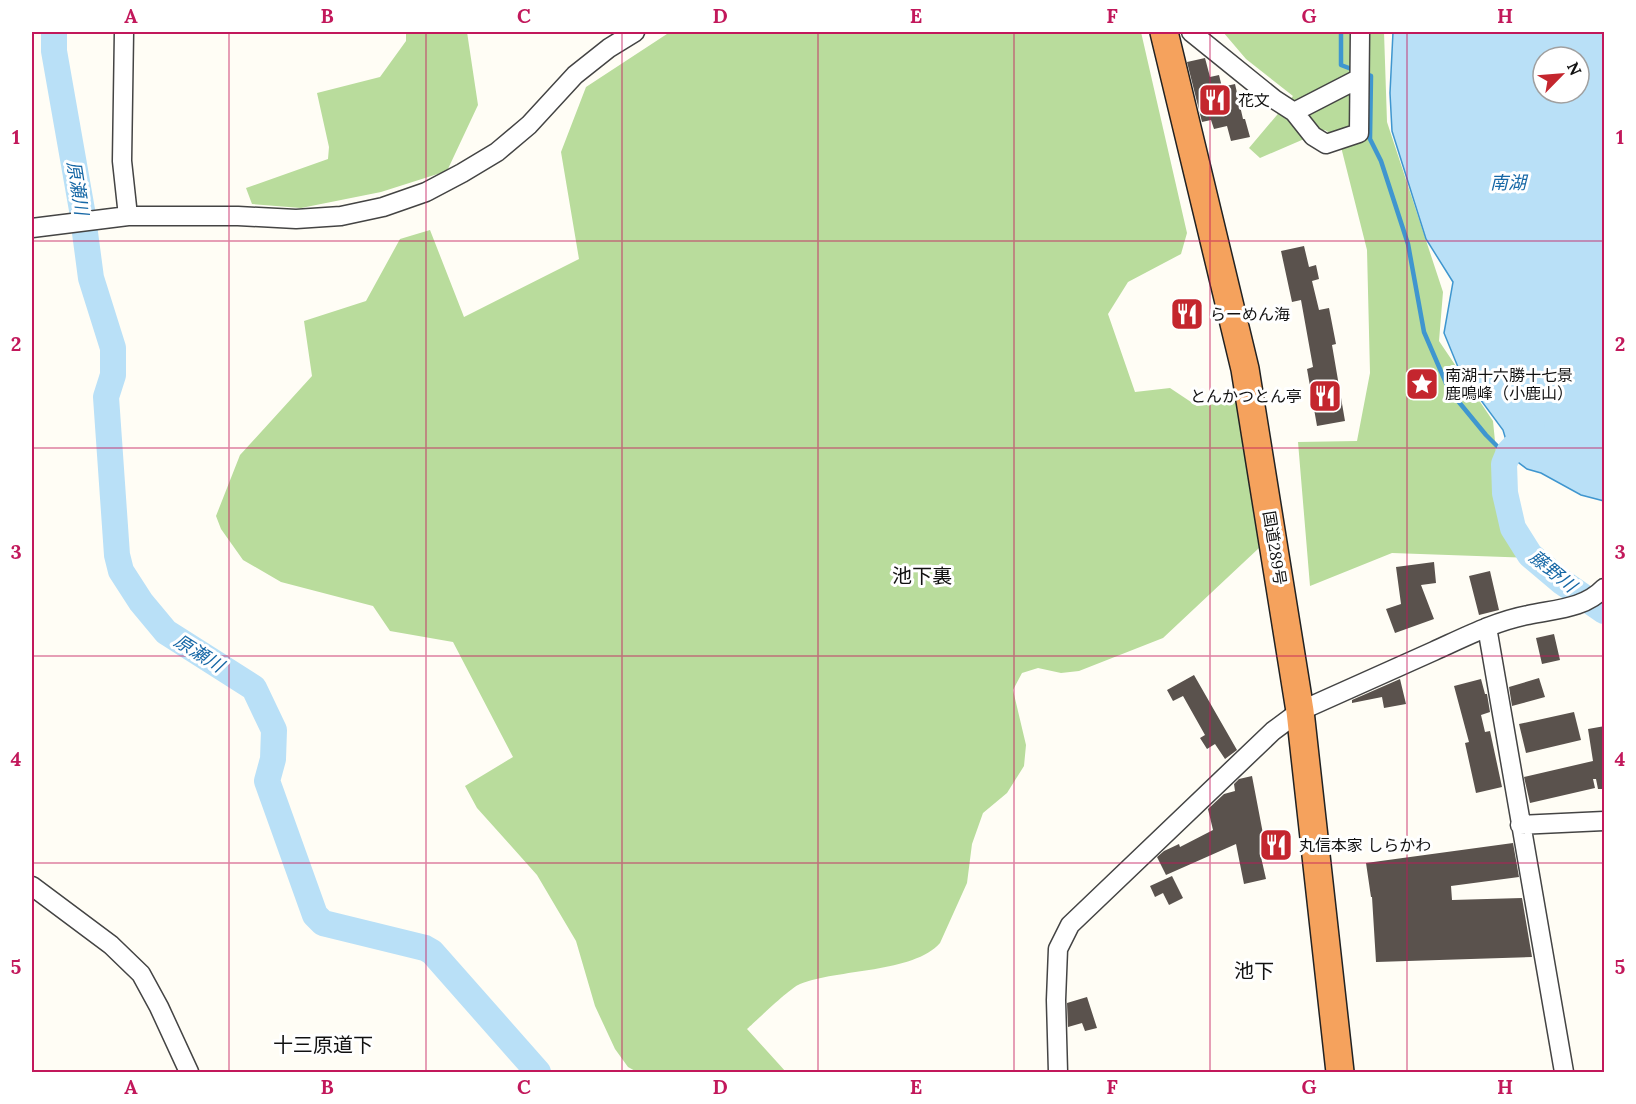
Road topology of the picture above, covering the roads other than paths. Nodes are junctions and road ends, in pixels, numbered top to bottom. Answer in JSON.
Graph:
{"nodes":[{"id":1,"x":124,"y":32,"type":"edge"},
{"id":2,"x":635,"y":32,"type":"edge"},
{"id":3,"x":1164,"y":32,"type":"edge"},
{"id":4,"x":1191,"y":32,"type":"edge"},
{"id":5,"x":1360,"y":32,"type":"edge"},
{"id":6,"x":1358,"y":79,"type":"junction"},
{"id":7,"x":1294,"y":112,"type":"junction"},
{"id":8,"x":128,"y":216,"type":"junction"},
{"id":9,"x":32,"y":228,"type":"edge"},
{"id":10,"x":1594,"y":596,"type":"edge"},
{"id":11,"x":1487,"y":627,"type":"junction"},
{"id":12,"x":1300,"y":711,"type":"junction"},
{"id":13,"x":1605,"y":821,"type":"edge"},
{"id":14,"x":1520,"y":825,"type":"junction"},
{"id":15,"x":32,"y":886,"type":"edge"},
{"id":16,"x":189,"y":1072,"type":"edge"},
{"id":17,"x":1058,"y":1072,"type":"edge"},
{"id":18,"x":1340,"y":1072,"type":"edge"},
{"id":19,"x":1564,"y":1072,"type":"edge"}],
"edges":[{"from":1,"to":8,"type":"street"},
{"from":2,"to":8,"type":"street"},
{"from":3,"to":12,"type":"highway","name":"国道289号"},
{"from":4,"to":7,"type":"street"},
{"from":5,"to":6,"type":"street"},
{"from":6,"to":7,"type":"street"},
{"from":6,"to":7,"type":"street"},
{"from":8,"to":9,"type":"street"},
{"from":10,"to":11,"type":"street"},
{"from":11,"to":12,"type":"street"},
{"from":11,"to":14,"type":"street"},
{"from":12,"to":17,"type":"street"},
{"from":12,"to":18,"type":"highway","name":"国道289号"},
{"from":13,"to":14,"type":"street"},
{"from":14,"to":19,"type":"street"},
{"from":15,"to":16,"type":"street"}]}
